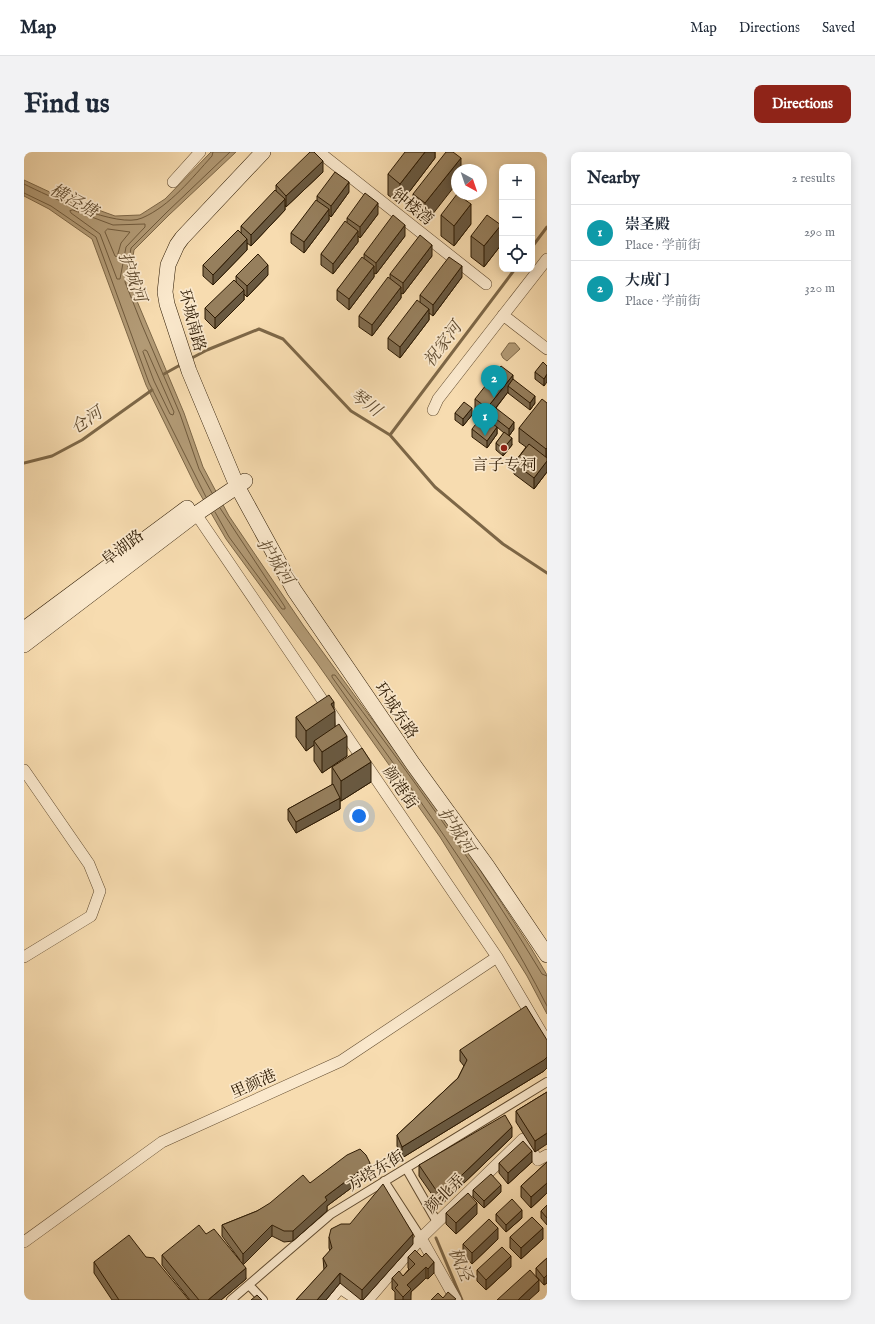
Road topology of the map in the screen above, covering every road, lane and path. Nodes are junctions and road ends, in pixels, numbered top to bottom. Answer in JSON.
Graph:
{"nodes":[{"id":1,"x":200,"y":152,"type":"edge"},
{"id":2,"x":263,"y":152,"type":"edge"},
{"id":3,"x":272,"y":152,"type":"edge"},
{"id":4,"x":319,"y":152,"type":"edge"},
{"id":5,"x":173,"y":182,"type":"dead end"},
{"id":6,"x":547,"y":259,"type":"edge"},
{"id":7,"x":486,"y":284,"type":"dead end"},
{"id":8,"x":503,"y":315,"type":"junction"},
{"id":9,"x":547,"y":349,"type":"edge"},
{"id":10,"x":185,"y":350,"type":"junction"},
{"id":11,"x":433,"y":410,"type":"dead end"},
{"id":12,"x":234,"y":482,"type":"junction"},
{"id":13,"x":200,"y":507,"type":"junction"},
{"id":14,"x":24,"y":629,"type":"edge"},
{"id":15,"x":24,"y":645,"type":"edge"},
{"id":16,"x":24,"y":770,"type":"edge"},
{"id":17,"x":547,"y":938,"type":"edge"},
{"id":18,"x":547,"y":955,"type":"edge"},
{"id":19,"x":24,"y":957,"type":"edge"},
{"id":20,"x":497,"y":957,"type":"junction"},
{"id":21,"x":547,"y":1042,"type":"edge"},
{"id":22,"x":547,"y":1082,"type":"edge"},
{"id":23,"x":547,"y":1155,"type":"edge"},
{"id":24,"x":406,"y":1168,"type":"junction"},
{"id":25,"x":384,"y":1181,"type":"junction"},
{"id":26,"x":437,"y":1222,"type":"junction"},
{"id":27,"x":421,"y":1238,"type":"junction"},
{"id":28,"x":24,"y":1242,"type":"edge"},
{"id":29,"x":249,"y":1284,"type":"junction"},
{"id":30,"x":231,"y":1300,"type":"edge"},
{"id":31,"x":263,"y":1300,"type":"edge"},
{"id":32,"x":330,"y":1300,"type":"edge"},
{"id":33,"x":358,"y":1300,"type":"edge"},
{"id":34,"x":368,"y":1300,"type":"edge"},
{"id":35,"x":456,"y":1300,"type":"edge"}],
"edges":[{"from":1,"to":5,"type":"street"},
{"from":2,"to":10,"type":"main road","name":"环城南路"},
{"from":3,"to":10,"type":"main road","name":"环城南路"},
{"from":4,"to":7,"type":"street","name":"钟楼湾"},
{"from":6,"to":8,"type":"street"},
{"from":8,"to":9,"type":"street"},
{"from":8,"to":11,"type":"street"},
{"from":10,"to":12,"type":"main road","name":"环城南路"},
{"from":12,"to":13,"type":"main road","name":"阜湖路"},
{"from":12,"to":17,"type":"main road","name":"环城东路"},
{"from":12,"to":18,"type":"main road","name":"环城东路"},
{"from":13,"to":14,"type":"main road","name":"阜湖路"},
{"from":13,"to":15,"type":"main road","name":"阜湖路"},
{"from":13,"to":20,"type":"street","name":"颜港街"},
{"from":16,"to":19,"type":"street"},
{"from":20,"to":21,"type":"street","name":"颜港街"},
{"from":20,"to":28,"type":"street","name":"里颜港"},
{"from":22,"to":24,"type":"street","name":"方塔东街"},
{"from":23,"to":26,"type":"street","name":"颜北弄"},
{"from":24,"to":25,"type":"street","name":"方塔东街"},
{"from":24,"to":26,"type":"street"},
{"from":25,"to":27,"type":"street"},
{"from":25,"to":29,"type":"street","name":"方塔东街"},
{"from":26,"to":27,"type":"street","name":"颜北弄"},
{"from":27,"to":34,"type":"street","name":"颜北弄"},
{"from":27,"to":35,"type":"street"},
{"from":29,"to":30,"type":"street","name":"方塔东街"},
{"from":29,"to":31,"type":"street"},
{"from":32,"to":33,"type":"street"}]}
